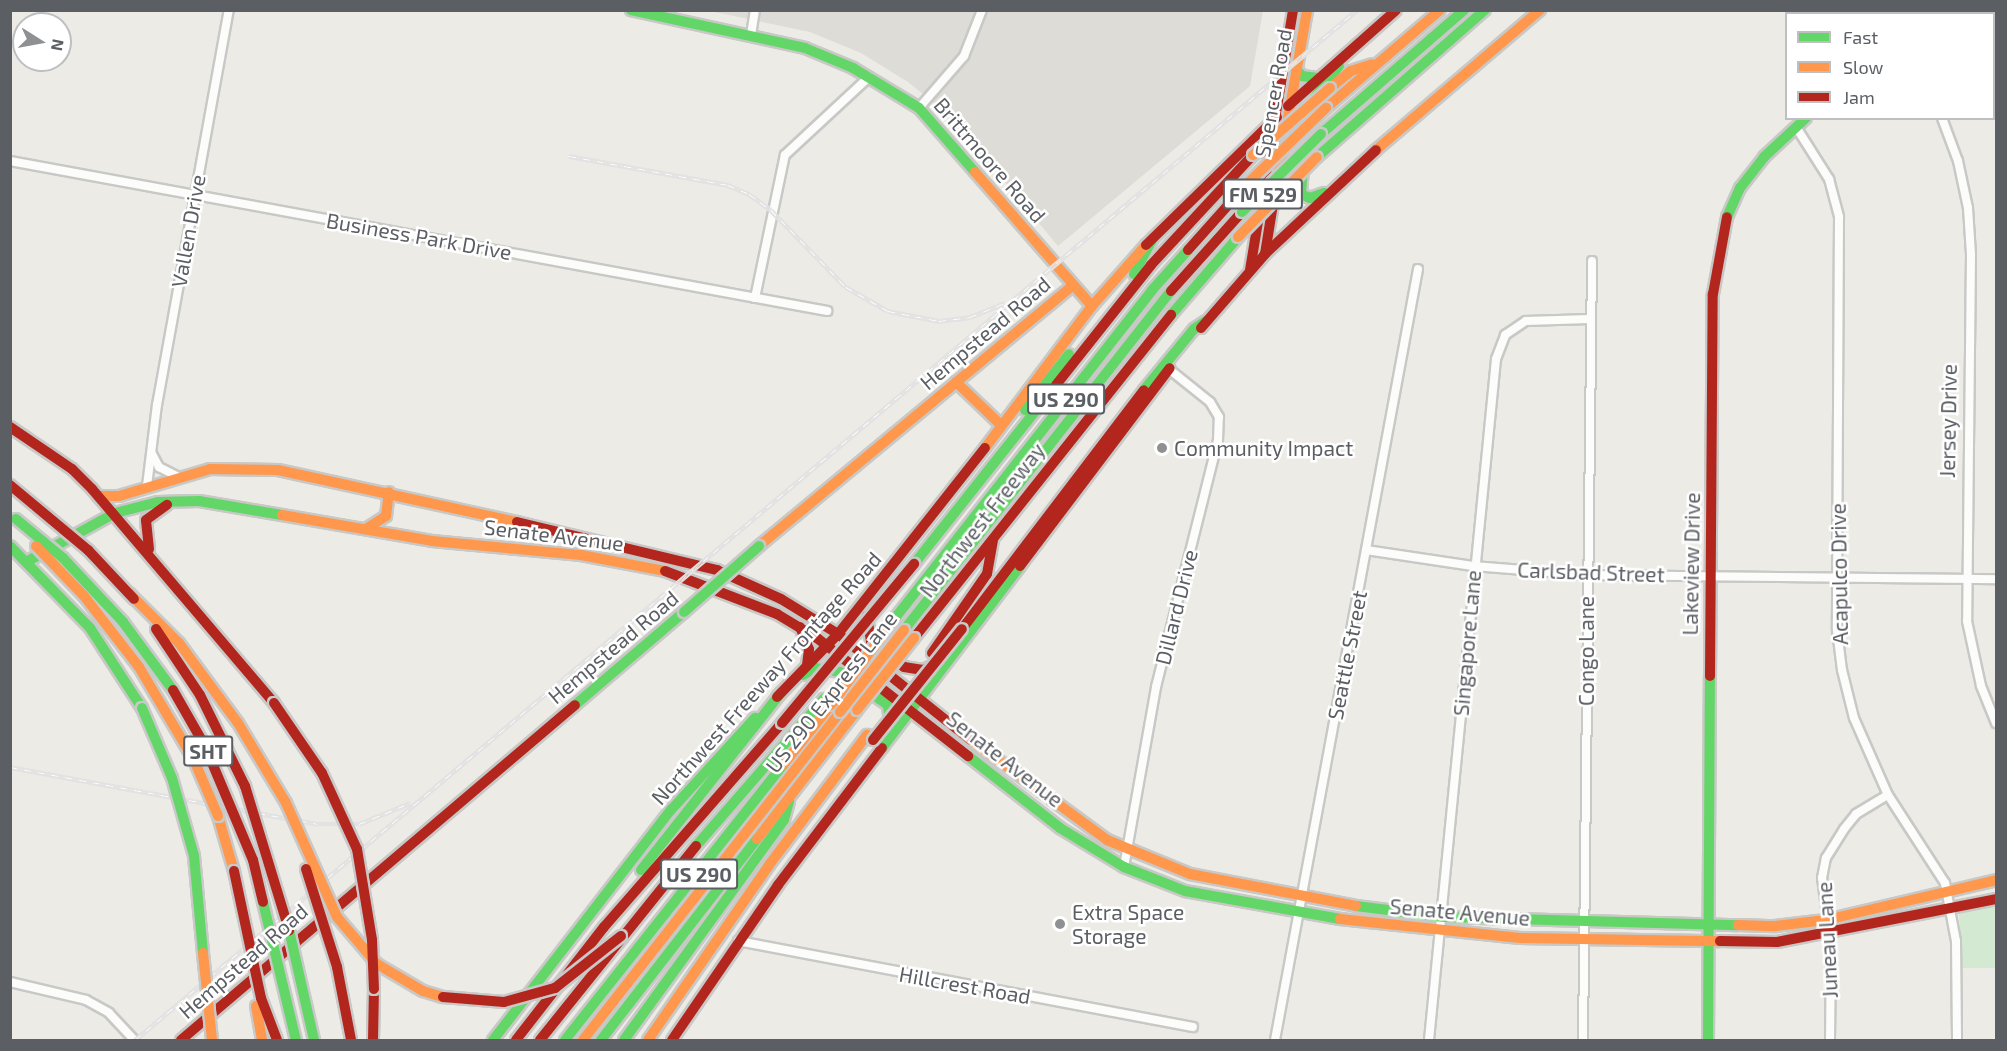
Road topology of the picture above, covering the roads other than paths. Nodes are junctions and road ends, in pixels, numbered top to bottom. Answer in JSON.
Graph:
{"nodes":[{"id":1,"x":229,"y":10,"type":"edge"},
{"id":2,"x":631,"y":10,"type":"edge"},
{"id":3,"x":755,"y":10,"type":"edge"},
{"id":4,"x":981,"y":10,"type":"edge"},
{"id":5,"x":1293,"y":10,"type":"edge"},
{"id":6,"x":1307,"y":10,"type":"edge"},
{"id":7,"x":1396,"y":10,"type":"edge"},
{"id":8,"x":1440,"y":10,"type":"edge"},
{"id":9,"x":1464,"y":10,"type":"edge"},
{"id":10,"x":1485,"y":10,"type":"edge"},
{"id":11,"x":1540,"y":10,"type":"edge"},
{"id":12,"x":751,"y":35,"type":"junction"},
{"id":13,"x":1358,"y":42,"type":"junction"},
{"id":14,"x":1380,"y":61,"type":"junction"},
{"id":15,"x":1296,"y":69,"type":"junction"},
{"id":16,"x":869,"y":77,"type":"junction"},
{"id":17,"x":1318,"y":78,"type":"junction"},
{"id":18,"x":1290,"y":104,"type":"junction"},
{"id":19,"x":919,"y":108,"type":"junction"},
{"id":20,"x":1276,"y":117,"type":"junction"},
{"id":21,"x":1804,"y":120,"type":"edge"},
{"id":22,"x":1943,"y":120,"type":"edge"},
{"id":23,"x":1796,"y":127,"type":"junction"},
{"id":24,"x":10,"y":161,"type":"edge"},
{"id":25,"x":1333,"y":187,"type":"junction"},
{"id":26,"x":195,"y":195,"type":"junction"},
{"id":27,"x":1153,"y":238,"type":"junction"},
{"id":28,"x":1265,"y":254,"type":"junction"},
{"id":29,"x":1592,"y":261,"type":"dead end"},
{"id":30,"x":1418,"y":269,"type":"dead end"},
{"id":31,"x":1250,"y":270,"type":"junction"},
{"id":32,"x":1073,"y":285,"type":"junction"},
{"id":33,"x":755,"y":298,"type":"junction"},
{"id":34,"x":1092,"y":306,"type":"junction"},
{"id":35,"x":827,"y":311,"type":"dead end"},
{"id":36,"x":1589,"y":319,"type":"junction"},
{"id":37,"x":1206,"y":321,"type":"junction"},
{"id":38,"x":1169,"y":369,"type":"junction"},
{"id":39,"x":956,"y":382,"type":"junction"},
{"id":40,"x":1001,"y":425,"type":"junction"},
{"id":41,"x":10,"y":427,"type":"edge"},
{"id":42,"x":152,"y":453,"type":"junction"},
{"id":43,"x":177,"y":476,"type":"junction"},
{"id":44,"x":10,"y":484,"type":"edge"},
{"id":45,"x":147,"y":486,"type":"junction"},
{"id":46,"x":389,"y":492,"type":"junction"},
{"id":47,"x":99,"y":496,"type":"junction"},
{"id":48,"x":175,"y":501,"type":"junction"},
{"id":49,"x":115,"y":513,"type":"junction"},
{"id":50,"x":13,"y":517,"type":"edge"},
{"id":51,"x":366,"y":529,"type":"junction"},
{"id":52,"x":938,"y":534,"type":"junction"},
{"id":53,"x":993,"y":539,"type":"junction"},
{"id":54,"x":10,"y":546,"type":"edge"},
{"id":55,"x":1366,"y":550,"type":"junction"},
{"id":56,"x":150,"y":553,"type":"junction"},
{"id":57,"x":28,"y":561,"type":"junction"},
{"id":58,"x":1473,"y":566,"type":"junction"},
{"id":59,"x":1587,"y":574,"type":"junction"},
{"id":60,"x":1710,"y":574,"type":"junction"},
{"id":61,"x":1837,"y":577,"type":"junction"},
{"id":62,"x":1965,"y":579,"type":"junction"},
{"id":63,"x":1996,"y":579,"type":"edge"},
{"id":64,"x":129,"y":593,"type":"junction"},
{"id":65,"x":869,"y":598,"type":"junction"},
{"id":66,"x":800,"y":627,"type":"junction"},
{"id":67,"x":838,"y":634,"type":"junction"},
{"id":68,"x":828,"y":645,"type":"junction"},
{"id":69,"x":953,"y":657,"type":"junction"},
{"id":70,"x":807,"y":666,"type":"junction"},
{"id":71,"x":794,"y":679,"type":"junction"},
{"id":72,"x":211,"y":687,"type":"junction"},
{"id":73,"x":781,"y":693,"type":"junction"},
{"id":74,"x":920,"y":699,"type":"junction"},
{"id":75,"x":832,"y":705,"type":"junction"},
{"id":76,"x":911,"y":710,"type":"junction"},
{"id":77,"x":1996,"y":723,"type":"edge"},
{"id":78,"x":870,"y":738,"type":"junction"},
{"id":79,"x":887,"y":742,"type":"junction"},
{"id":80,"x":791,"y":794,"type":"junction"},
{"id":81,"x":1888,"y":795,"type":"junction"},
{"id":82,"x":1127,"y":849,"type":"junction"},
{"id":83,"x":1124,"y":867,"type":"junction"},
{"id":84,"x":1996,"y":880,"type":"edge"},
{"id":85,"x":1947,"y":892,"type":"junction"},
{"id":86,"x":1302,"y":896,"type":"junction"},
{"id":87,"x":1996,"y":899,"type":"edge"},
{"id":88,"x":1951,"y":909,"type":"junction"},
{"id":89,"x":1299,"y":913,"type":"junction"},
{"id":90,"x":1443,"y":917,"type":"junction"},
{"id":91,"x":1826,"y":920,"type":"junction"},
{"id":92,"x":1584,"y":923,"type":"junction"},
{"id":93,"x":1708,"y":925,"type":"junction"},
{"id":94,"x":604,"y":927,"type":"junction"},
{"id":95,"x":1442,"y":931,"type":"junction"},
{"id":96,"x":1828,"y":934,"type":"junction"},
{"id":97,"x":621,"y":936,"type":"junction"},
{"id":98,"x":1585,"y":939,"type":"junction"},
{"id":99,"x":738,"y":941,"type":"junction"},
{"id":100,"x":1708,"y":941,"type":"junction"},
{"id":101,"x":255,"y":974,"type":"junction"},
{"id":102,"x":10,"y":982,"type":"edge"},
{"id":103,"x":1193,"y":1027,"type":"dead end"},
{"id":104,"x":628,"y":1038,"type":"edge"},
{"id":105,"x":134,"y":1041,"type":"edge"},
{"id":106,"x":181,"y":1041,"type":"edge"},
{"id":107,"x":212,"y":1041,"type":"edge"},
{"id":108,"x":262,"y":1041,"type":"edge"},
{"id":109,"x":277,"y":1041,"type":"edge"},
{"id":110,"x":296,"y":1041,"type":"edge"},
{"id":111,"x":314,"y":1041,"type":"edge"},
{"id":112,"x":351,"y":1041,"type":"edge"},
{"id":113,"x":373,"y":1041,"type":"edge"},
{"id":114,"x":493,"y":1041,"type":"edge"},
{"id":115,"x":516,"y":1041,"type":"edge"},
{"id":116,"x":540,"y":1041,"type":"edge"},
{"id":117,"x":565,"y":1041,"type":"edge"},
{"id":118,"x":583,"y":1041,"type":"edge"},
{"id":119,"x":601,"y":1041,"type":"edge"},
{"id":120,"x":648,"y":1041,"type":"edge"},
{"id":121,"x":672,"y":1041,"type":"edge"},
{"id":122,"x":1275,"y":1041,"type":"edge"},
{"id":123,"x":1429,"y":1041,"type":"edge"},
{"id":124,"x":1583,"y":1041,"type":"edge"},
{"id":125,"x":1708,"y":1041,"type":"edge"},
{"id":126,"x":1830,"y":1041,"type":"edge"},
{"id":127,"x":1957,"y":1041,"type":"edge"}],
"edges":[{"from":1,"to":26,"type":"street","name":"Vallen Drive"},
{"from":2,"to":12,"type":"main road","name":"Brittmoore Road"},
{"from":3,"to":12,"type":"street"},
{"from":4,"to":19,"type":"street"},
{"from":5,"to":20,"type":"main road","name":"Spencer Road","number":"FM 529"},
{"from":6,"to":15,"type":"main road","name":"Spencer Road","number":"FM 529"},
{"from":7,"to":13,"type":"main road","name":"Northwest Freeway Frontage Road"},
{"from":8,"to":14,"type":"main road","name":"Northwest Freeway","number":"US 290"},
{"from":9,"to":75,"type":"main road","name":"US 290 Express Lane","bridge":true},
{"from":10,"to":53,"type":"main road","name":"Northwest Freeway","number":"US 290","bridge":true},
{"from":11,"to":25,"type":"main road"},
{"from":12,"to":16,"type":"main road","name":"Brittmoore Road"},
{"from":13,"to":17,"type":"main road","name":"Northwest Freeway Frontage Road"},
{"from":13,"to":25,"type":"main road"},
{"from":14,"to":52,"type":"main road","bridge":true},
{"from":14,"to":75,"type":"main road","name":"Northwest Freeway","number":"US 290","bridge":true},
{"from":15,"to":17,"type":"main road"},
{"from":15,"to":18,"type":"main road","name":"Spencer Road","number":"FM 529"},
{"from":16,"to":19,"type":"main road","name":"Brittmoore Road"},
{"from":16,"to":33,"type":"street"},
{"from":17,"to":18,"type":"main road","name":"Northwest Freeway Frontage Road"},
{"from":18,"to":20,"type":"main road","name":"Northwest Freeway Frontage Road"},
{"from":18,"to":28,"type":"main road","name":"Spencer Road","number":"FM 529"},
{"from":19,"to":32,"type":"main road","name":"Brittmoore Road"},
{"from":20,"to":27,"type":"main road","name":"Northwest Freeway Frontage Road"},
{"from":20,"to":31,"type":"main road","name":"Spencer Road","number":"FM 529"},
{"from":21,"to":23,"type":"main road","name":"Lakeview Drive"},
{"from":22,"to":62,"type":"street","name":"Jersey Drive"},
{"from":23,"to":60,"type":"main road","name":"Lakeview Drive"},
{"from":23,"to":61,"type":"street","name":"Acapulco Drive"},
{"from":24,"to":26,"type":"street","name":"Business Park Drive"},
{"from":25,"to":28,"type":"main road"},
{"from":26,"to":33,"type":"street","name":"Business Park Drive"},
{"from":26,"to":42,"type":"street","name":"Vallen Drive"},
{"from":27,"to":34,"type":"main road","name":"Northwest Freeway Frontage Road"},
{"from":27,"to":52,"type":"main road"},
{"from":28,"to":31,"type":"main road"},
{"from":29,"to":36,"type":"street","name":"Congo Lane"},
{"from":30,"to":55,"type":"street","name":"Seattle Street"},
{"from":31,"to":37,"type":"main road"},
{"from":32,"to":34,"type":"main road","name":"Brittmoore Road"},
{"from":32,"to":39,"type":"main road","name":"Hempstead Road"},
{"from":33,"to":35,"type":"street","name":"Business Park Drive"},
{"from":34,"to":40,"type":"main road","name":"Northwest Freeway Frontage Road"},
{"from":36,"to":58,"type":"street","name":"Singapore Lane"},
{"from":36,"to":59,"type":"street","name":"Congo Lane"},
{"from":37,"to":38,"type":"main road"},
{"from":37,"to":78,"type":"main road","bridge":true},
{"from":38,"to":69,"type":"main road"},
{"from":38,"to":82,"type":"street","name":"Dillard Drive"},
{"from":39,"to":40,"type":"main road"},
{"from":39,"to":106,"type":"main road","name":"Hempstead Road","bridge":true},
{"from":40,"to":65,"type":"main road","name":"Northwest Freeway Frontage Road"},
{"from":41,"to":47,"type":"main road"},
{"from":42,"to":43,"type":"street"},
{"from":42,"to":45,"type":"street","name":"Vallen Drive"},
{"from":43,"to":45,"type":"main road","name":"Senate Avenue"},
{"from":43,"to":46,"type":"main road","name":"Senate Avenue"},
{"from":44,"to":64,"type":"main road","number":"SHT","bridge":true},
{"from":45,"to":47,"type":"main road","name":"Senate Avenue"},
{"from":46,"to":51,"type":"main road"},
{"from":46,"to":67,"type":"main road","name":"Senate Avenue"},
{"from":47,"to":49,"type":"main road"},
{"from":48,"to":49,"type":"main road","name":"Senate Avenue"},
{"from":48,"to":51,"type":"main road","name":"Senate Avenue"},
{"from":48,"to":56,"type":"main road"},
{"from":49,"to":56,"type":"main road"},
{"from":49,"to":57,"type":"main road","name":"Senate Avenue"},
{"from":50,"to":101,"type":"main road","bridge":true},
{"from":50,"to":110,"type":"main road","number":"SHT","bridge":true},
{"from":51,"to":66,"type":"main road","name":"Senate Avenue"},
{"from":52,"to":94,"type":"main road","bridge":true},
{"from":53,"to":78,"type":"main road"},
{"from":53,"to":80,"type":"main road","name":"Northwest Freeway","number":"US 290","bridge":true},
{"from":54,"to":57,"type":"main road"},
{"from":55,"to":58,"type":"street","name":"Carlsbad Street"},
{"from":55,"to":86,"type":"street","name":"Seattle Street"},
{"from":56,"to":113,"type":"main road","bridge":true},
{"from":57,"to":107,"type":"main road","bridge":true},
{"from":58,"to":59,"type":"street","name":"Carlsbad Street"},
{"from":58,"to":90,"type":"street","name":"Singapore Lane"},
{"from":59,"to":60,"type":"street","name":"Carlsbad Street"},
{"from":59,"to":92,"type":"street","name":"Congo Lane"},
{"from":60,"to":61,"type":"street","name":"Carlsbad Street"},
{"from":60,"to":93,"type":"main road","name":"Lakeview Drive"},
{"from":61,"to":62,"type":"street","name":"Carlsbad Street"},
{"from":61,"to":81,"type":"street","name":"Acapulco Drive"},
{"from":62,"to":63,"type":"street","name":"Carlsbad Street"},
{"from":62,"to":77,"type":"street","name":"Jersey Drive"},
{"from":64,"to":72,"type":"main road","bridge":true},
{"from":64,"to":111,"type":"main road","number":"SHT","bridge":true},
{"from":65,"to":67,"type":"main road","name":"Northwest Freeway Frontage Road"},
{"from":65,"to":69,"type":"main road"},
{"from":66,"to":68,"type":"main road","name":"Senate Avenue"},
{"from":66,"to":70,"type":"main road"},
{"from":67,"to":68,"type":"main road","name":"Northwest Freeway Frontage Road"},
{"from":67,"to":74,"type":"main road","name":"Senate Avenue"},
{"from":68,"to":70,"type":"main road","name":"Northwest Freeway Frontage Road"},
{"from":68,"to":76,"type":"main road","name":"Senate Avenue"},
{"from":69,"to":74,"type":"main road"},
{"from":70,"to":71,"type":"main road","name":"Northwest Freeway Frontage Road"},
{"from":71,"to":73,"type":"main road","name":"Northwest Freeway Frontage Road"},
{"from":71,"to":79,"type":"main road"},
{"from":72,"to":97,"type":"main road","bridge":true},
{"from":72,"to":112,"type":"main road","bridge":true},
{"from":73,"to":94,"type":"main road"},
{"from":73,"to":114,"type":"main road","name":"Northwest Freeway Frontage Road"},
{"from":74,"to":76,"type":"main road"},
{"from":74,"to":82,"type":"main road","name":"Senate Avenue"},
{"from":75,"to":97,"type":"main road"},
{"from":75,"to":117,"type":"main road","number":"US 290"},
{"from":75,"to":118,"type":"main road","name":"US 290 Express Lane"},
{"from":76,"to":79,"type":"main road"},
{"from":76,"to":83,"type":"main road","name":"Senate Avenue"},
{"from":78,"to":120,"type":"main road"},
{"from":79,"to":99,"type":"main road"},
{"from":80,"to":104,"type":"main road"},
{"from":80,"to":119,"type":"main road","name":"Northwest Freeway","number":"US 290"},
{"from":81,"to":85,"type":"street","name":"Acapulco Drive"},
{"from":81,"to":91,"type":"street","name":"Juneau Lane"},
{"from":82,"to":83,"type":"street","name":"Dillard Drive"},
{"from":82,"to":86,"type":"main road","name":"Senate Avenue"},
{"from":83,"to":89,"type":"main road","name":"Senate Avenue"},
{"from":84,"to":85,"type":"main road","name":"Senate Avenue"},
{"from":85,"to":88,"type":"street","name":"Acapulco Drive"},
{"from":85,"to":91,"type":"main road","name":"Senate Avenue"},
{"from":86,"to":89,"type":"street","name":"Seattle Street"},
{"from":86,"to":90,"type":"main road","name":"Senate Avenue"},
{"from":87,"to":88,"type":"main road","name":"Senate Avenue"},
{"from":88,"to":96,"type":"main road","name":"Senate Avenue"},
{"from":88,"to":127,"type":"street","name":"Acapulco Drive"},
{"from":89,"to":95,"type":"main road","name":"Senate Avenue"},
{"from":89,"to":122,"type":"street","name":"Seattle Street"},
{"from":90,"to":92,"type":"main road","name":"Senate Avenue"},
{"from":90,"to":95,"type":"street","name":"Singapore Lane"},
{"from":91,"to":93,"type":"main road","name":"Senate Avenue"},
{"from":91,"to":96,"type":"street","name":"Juneau Lane"},
{"from":92,"to":93,"type":"main road","name":"Senate Avenue"},
{"from":92,"to":98,"type":"street","name":"Congo Lane"},
{"from":93,"to":100,"type":"main road","name":"Lakeview Drive"},
{"from":94,"to":115,"type":"main road"},
{"from":95,"to":98,"type":"main road","name":"Senate Avenue"},
{"from":95,"to":123,"type":"street","name":"Singapore Lane"},
{"from":96,"to":100,"type":"main road","name":"Senate Avenue"},
{"from":96,"to":126,"type":"street","name":"Juneau Lane"},
{"from":97,"to":116,"type":"main road","bridge":true},
{"from":98,"to":100,"type":"main road","name":"Senate Avenue"},
{"from":98,"to":124,"type":"street","name":"Congo Lane"},
{"from":99,"to":103,"type":"street","name":"Hillcrest Road"},
{"from":99,"to":121,"type":"main road"},
{"from":100,"to":125,"type":"main road","name":"Lakeview Drive"},
{"from":101,"to":108,"type":"main road","bridge":true},
{"from":101,"to":109,"type":"main road","bridge":true},
{"from":102,"to":105,"type":"street"}]}
